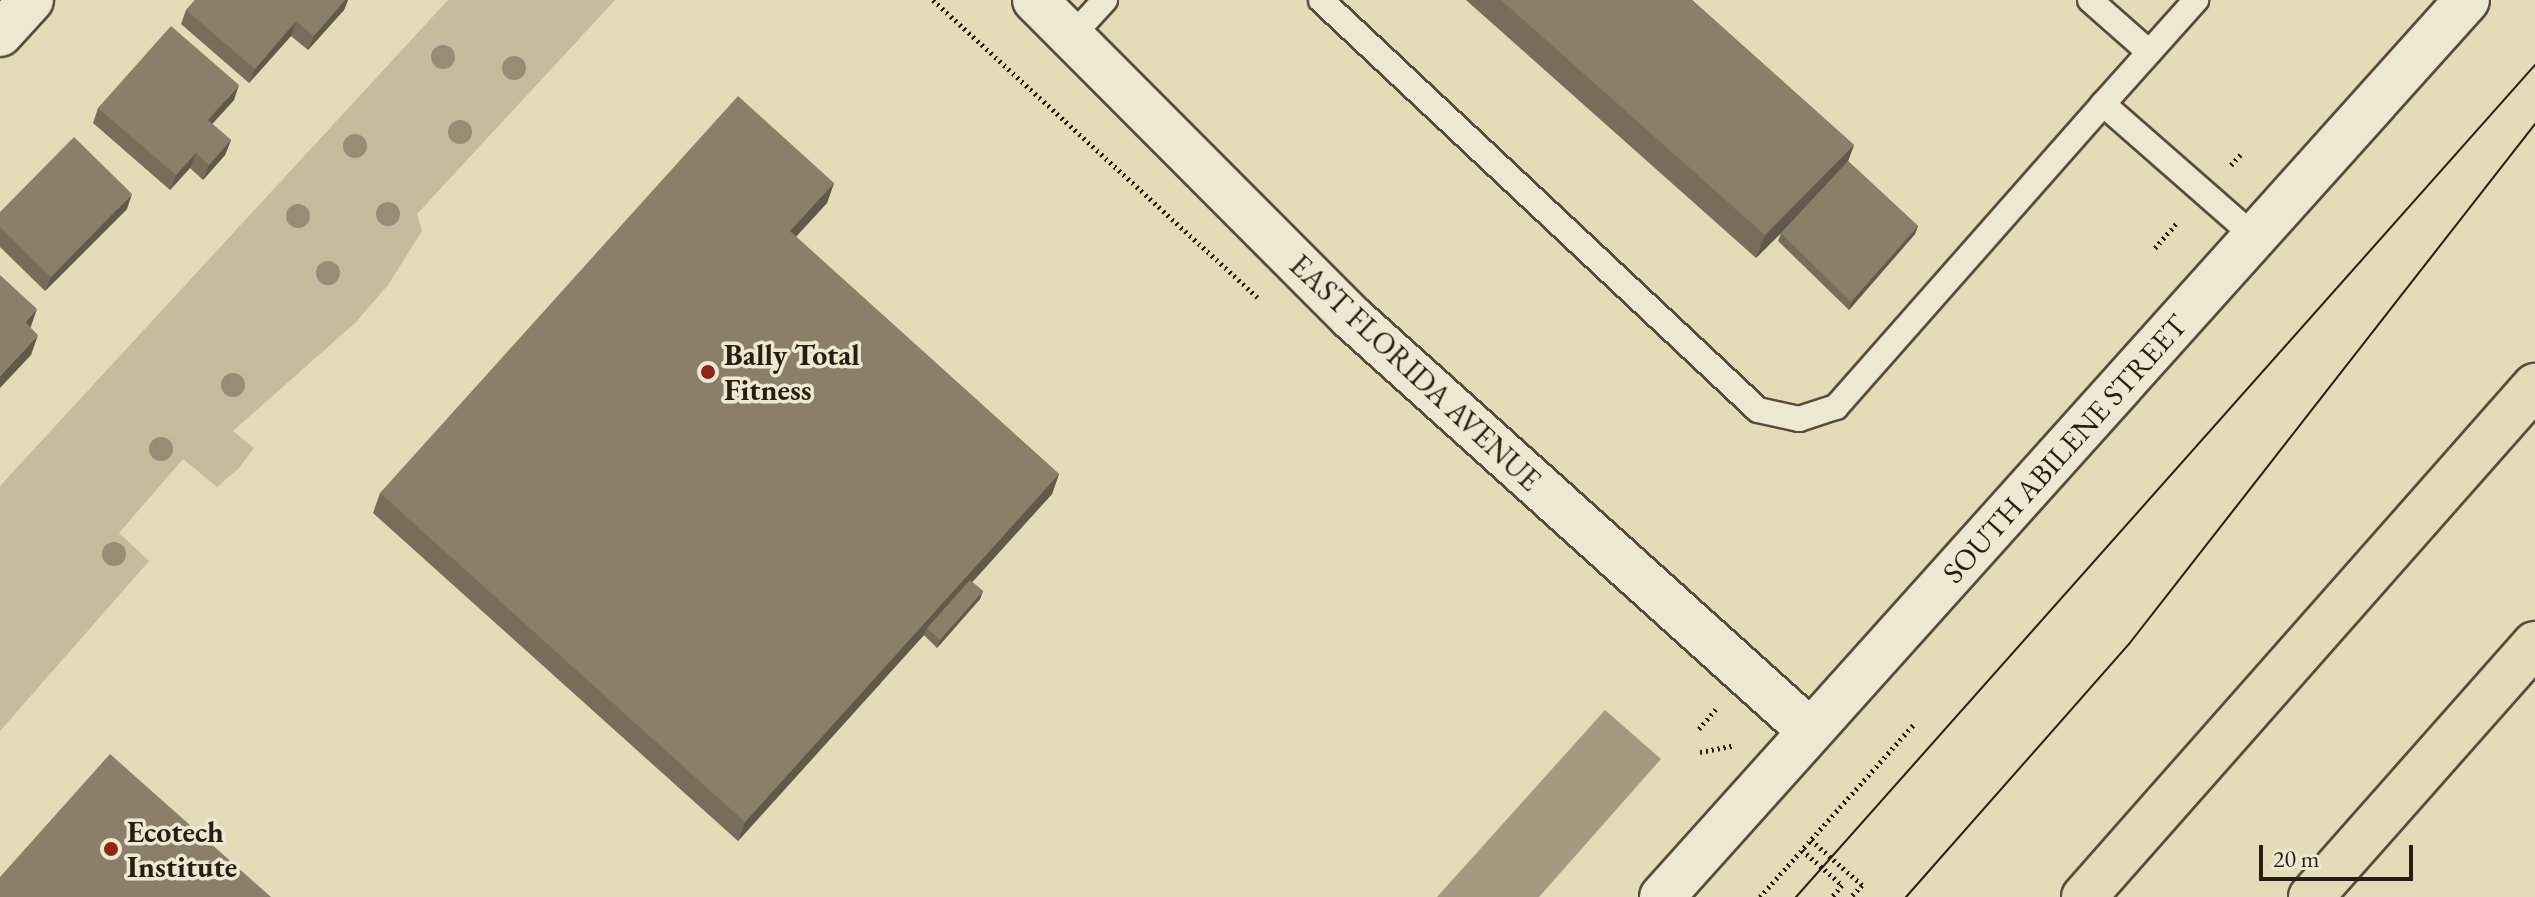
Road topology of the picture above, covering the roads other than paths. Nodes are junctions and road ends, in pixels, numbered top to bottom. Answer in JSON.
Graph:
{"nodes":[{"id":1,"x":31,"y":0,"type":"edge"},
{"id":2,"x":1035,"y":0,"type":"edge"},
{"id":3,"x":1105,"y":0,"type":"edge"},
{"id":4,"x":1321,"y":0,"type":"edge"},
{"id":5,"x":2090,"y":0,"type":"edge"},
{"id":6,"x":2196,"y":0,"type":"edge"},
{"id":7,"x":2467,"y":0,"type":"edge"},
{"id":8,"x":0,"y":34,"type":"edge"},
{"id":9,"x":1072,"y":36,"type":"junction"},
{"id":10,"x":2149,"y":52,"type":"junction"},
{"id":11,"x":2103,"y":104,"type":"junction"},
{"id":12,"x":2255,"y":237,"type":"junction"},
{"id":13,"x":2535,"y":386,"type":"edge"},
{"id":14,"x":2535,"y":644,"type":"edge"},
{"id":15,"x":1810,"y":731,"type":"junction"},
{"id":16,"x":1662,"y":897,"type":"edge"},
{"id":17,"x":2084,"y":897,"type":"edge"},
{"id":18,"x":2311,"y":897,"type":"edge"}],
"edges":[{"from":1,"to":8,"type":"street"},
{"from":2,"to":9,"type":"street","name":"EAST FLORIDA AVENUE"},
{"from":3,"to":9,"type":"lane"},
{"from":4,"to":11,"type":"lane"},
{"from":5,"to":10,"type":"lane"},
{"from":6,"to":10,"type":"lane"},
{"from":7,"to":12,"type":"street","name":"SOUTH ABILENE STREET"},
{"from":9,"to":15,"type":"street","name":"EAST FLORIDA AVENUE"},
{"from":10,"to":11,"type":"lane"},
{"from":11,"to":12,"type":"lane"},
{"from":12,"to":15,"type":"street","name":"SOUTH ABILENE STREET"},
{"from":13,"to":17,"type":"highway"},
{"from":14,"to":18,"type":"highway"},
{"from":15,"to":16,"type":"street","name":"SOUTH ABILENE STREET"}]}
